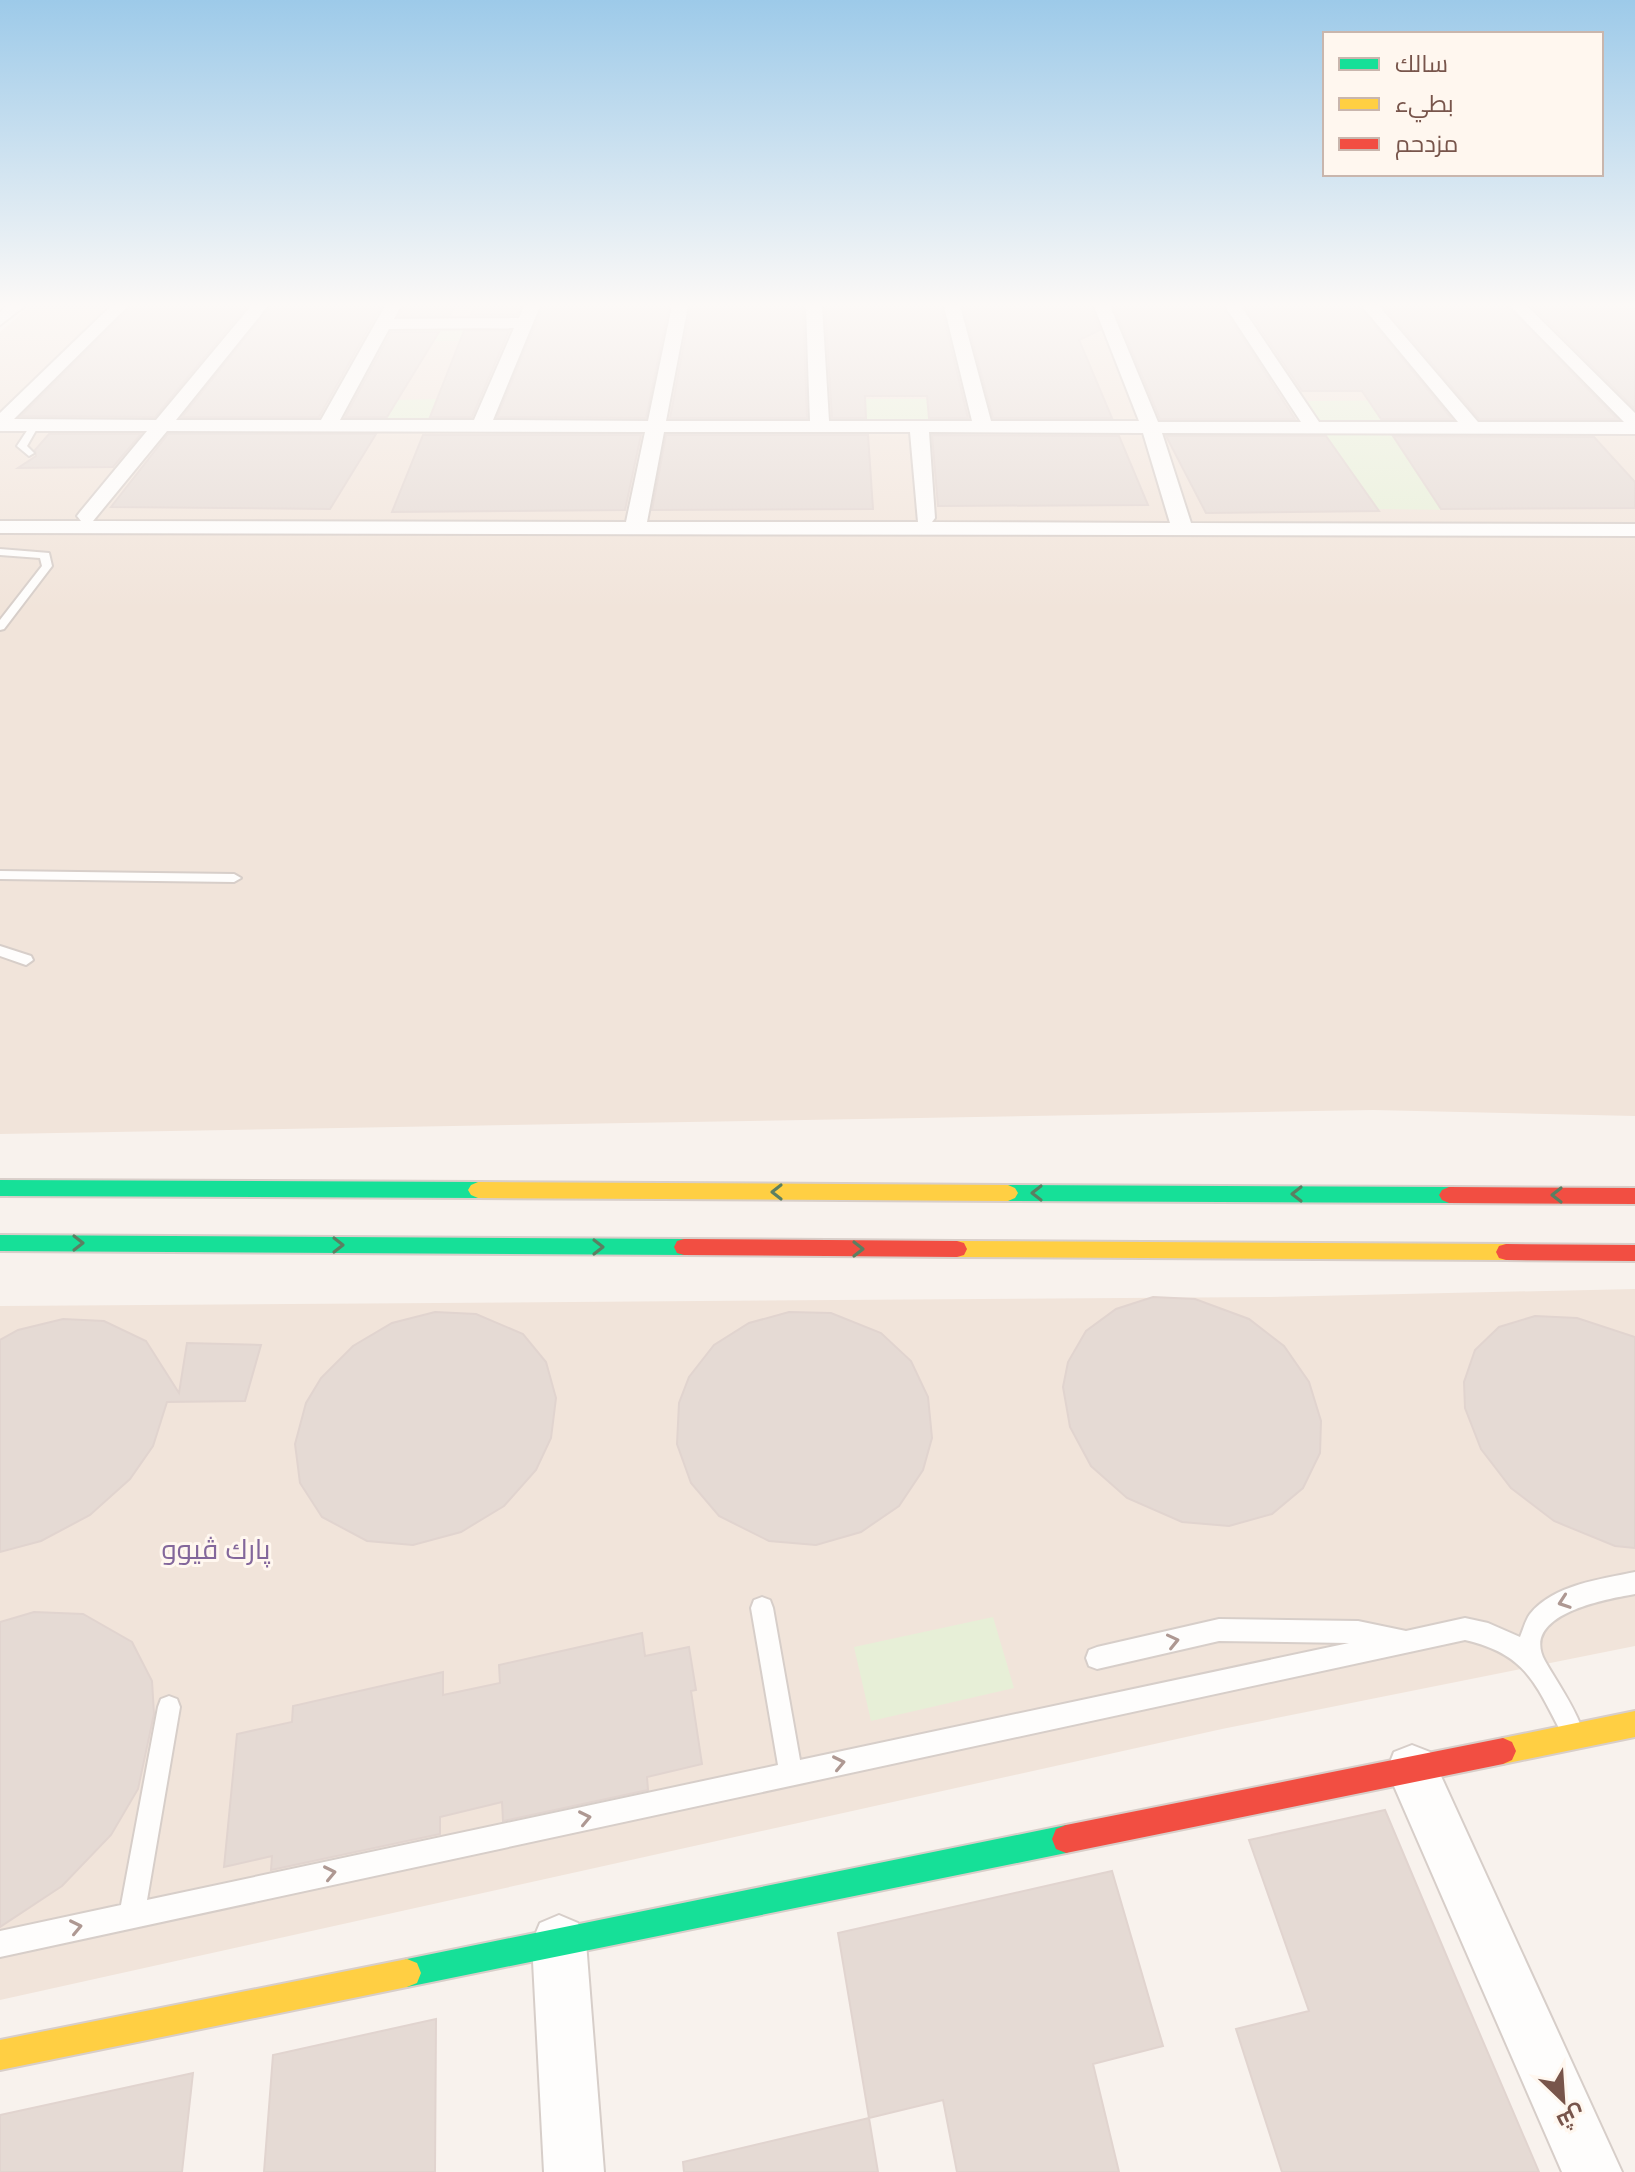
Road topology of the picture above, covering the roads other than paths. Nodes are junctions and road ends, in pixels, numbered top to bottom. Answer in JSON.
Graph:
{"nodes":[{"id":1,"x":17,"y":407,"type":"edge"},
{"id":2,"x":179,"y":407,"type":"edge"},
{"id":3,"x":337,"y":407,"type":"edge"},
{"id":4,"x":489,"y":407,"type":"edge"},
{"id":5,"x":661,"y":407,"type":"edge"},
{"id":6,"x":819,"y":407,"type":"edge"},
{"id":7,"x":978,"y":407,"type":"edge"},
{"id":8,"x":1143,"y":407,"type":"edge"},
{"id":9,"x":1300,"y":407,"type":"edge"},
{"id":10,"x":1456,"y":407,"type":"edge"},
{"id":11,"x":1617,"y":407,"type":"edge"},
{"id":12,"x":0,"y":424,"type":"edge"},
{"id":13,"x":35,"y":425,"type":"junction"},
{"id":14,"x":164,"y":426,"type":"junction"},
{"id":15,"x":327,"y":426,"type":"junction"},
{"id":16,"x":481,"y":426,"type":"junction"},
{"id":17,"x":658,"y":426,"type":"junction"},
{"id":18,"x":1635,"y":426,"type":"edge"},
{"id":19,"x":820,"y":427,"type":"junction"},
{"id":20,"x":919,"y":427,"type":"junction"},
{"id":21,"x":983,"y":427,"type":"junction"},
{"id":22,"x":1151,"y":427,"type":"junction"},
{"id":23,"x":1314,"y":428,"type":"junction"},
{"id":24,"x":1473,"y":428,"type":"junction"},
{"id":25,"x":29,"y":453,"type":"dead end"},
{"id":26,"x":0,"y":516,"type":"edge"},
{"id":27,"x":87,"y":516,"type":"junction"},
{"id":28,"x":925,"y":518,"type":"junction"},
{"id":29,"x":1635,"y":519,"type":"edge"},
{"id":30,"x":16,"y":523,"type":"edge"},
{"id":31,"x":636,"y":523,"type":"junction"},
{"id":32,"x":1182,"y":524,"type":"junction"},
{"id":33,"x":1480,"y":524,"type":"junction"},
{"id":34,"x":1635,"y":530,"type":"edge"},
{"id":35,"x":0,"y":552,"type":"edge"},
{"id":36,"x":0,"y":627,"type":"edge"},
{"id":37,"x":0,"y":875,"type":"edge"},
{"id":38,"x":234,"y":878,"type":"dead end"},
{"id":39,"x":0,"y":951,"type":"edge"},
{"id":40,"x":26,"y":960,"type":"dead end"},
{"id":41,"x":0,"y":1188,"type":"edge"},
{"id":42,"x":939,"y":1192,"type":"junction"},
{"id":43,"x":1166,"y":1194,"type":"junction"},
{"id":44,"x":1635,"y":1196,"type":"edge"},
{"id":45,"x":0,"y":1243,"type":"edge"},
{"id":46,"x":944,"y":1249,"type":"junction"},
{"id":47,"x":1170,"y":1250,"type":"junction"},
{"id":48,"x":1635,"y":1254,"type":"edge"},
{"id":49,"x":1635,"y":1583,"type":"edge"},
{"id":50,"x":762,"y":1608,"type":"dead end"},
{"id":51,"x":1410,"y":1640,"type":"junction"},
{"id":52,"x":1097,"y":1658,"type":"dead end"},
{"id":53,"x":1532,"y":1658,"type":"junction"},
{"id":54,"x":169,"y":1707,"type":"dead end"},
{"id":55,"x":1635,"y":1724,"type":"edge"},
{"id":56,"x":1576,"y":1736,"type":"junction"},
{"id":57,"x":1412,"y":1770,"type":"junction"},
{"id":58,"x":791,"y":1774,"type":"junction"},
{"id":59,"x":132,"y":1916,"type":"junction"},
{"id":60,"x":559,"y":1942,"type":"junction"},
{"id":61,"x":0,"y":1944,"type":"edge"},
{"id":62,"x":0,"y":2055,"type":"edge"},
{"id":63,"x":574,"y":2172,"type":"edge"},
{"id":64,"x":1592,"y":2172,"type":"edge"}],
"edges":[{"from":1,"to":12,"type":"street"},
{"from":2,"to":14,"type":"street"},
{"from":3,"to":15,"type":"street"},
{"from":4,"to":16,"type":"street"},
{"from":5,"to":17,"type":"street"},
{"from":6,"to":19,"type":"street"},
{"from":7,"to":21,"type":"street"},
{"from":8,"to":22,"type":"street"},
{"from":9,"to":23,"type":"street"},
{"from":10,"to":24,"type":"street"},
{"from":11,"to":18,"type":"street"},
{"from":12,"to":13,"type":"street"},
{"from":13,"to":14,"type":"street"},
{"from":13,"to":25,"type":"lane"},
{"from":14,"to":15,"type":"street"},
{"from":14,"to":27,"type":"street"},
{"from":15,"to":16,"type":"street"},
{"from":16,"to":17,"type":"street"},
{"from":17,"to":19,"type":"street"},
{"from":17,"to":31,"type":"street"},
{"from":18,"to":24,"type":"street"},
{"from":19,"to":20,"type":"street"},
{"from":20,"to":21,"type":"street"},
{"from":20,"to":28,"type":"street"},
{"from":21,"to":22,"type":"street"},
{"from":22,"to":23,"type":"street"},
{"from":22,"to":32,"type":"street"},
{"from":23,"to":24,"type":"street"},
{"from":26,"to":30,"type":"street"},
{"from":27,"to":30,"type":"street"},
{"from":27,"to":31,"type":"street"},
{"from":28,"to":31,"type":"street"},
{"from":28,"to":32,"type":"street"},
{"from":29,"to":33,"type":"street"},
{"from":30,"to":31,"type":"street"},
{"from":31,"to":32,"type":"street"},
{"from":32,"to":33,"type":"street"},
{"from":33,"to":34,"type":"street"},
{"from":35,"to":36,"type":"lane"},
{"from":37,"to":38,"type":"lane"},
{"from":39,"to":40,"type":"lane"},
{"from":42,"to":41,"type":"main road","one_way":true},
{"from":43,"to":42,"type":"main road","one_way":true},
{"from":42,"to":46,"type":"main road"},
{"from":44,"to":43,"type":"main road","one_way":true},
{"from":43,"to":47,"type":"main road"},
{"from":45,"to":46,"type":"main road","one_way":true},
{"from":46,"to":47,"type":"main road"},
{"from":47,"to":48,"type":"main road"},
{"from":49,"to":53,"type":"lane","one_way":true},
{"from":50,"to":58,"type":"lane"},
{"from":52,"to":51,"type":"lane","one_way":true},
{"from":51,"to":53,"type":"lane"},
{"from":58,"to":51,"type":"lane","one_way":true},
{"from":53,"to":56,"type":"lane"},
{"from":54,"to":59,"type":"lane"},
{"from":55,"to":56,"type":"main road"},
{"from":56,"to":57,"type":"main road"},
{"from":57,"to":60,"type":"main road"},
{"from":57,"to":64,"type":"street"},
{"from":59,"to":58,"type":"lane","one_way":true},
{"from":61,"to":59,"type":"lane","one_way":true},
{"from":60,"to":62,"type":"main road"},
{"from":60,"to":63,"type":"street"}]}
